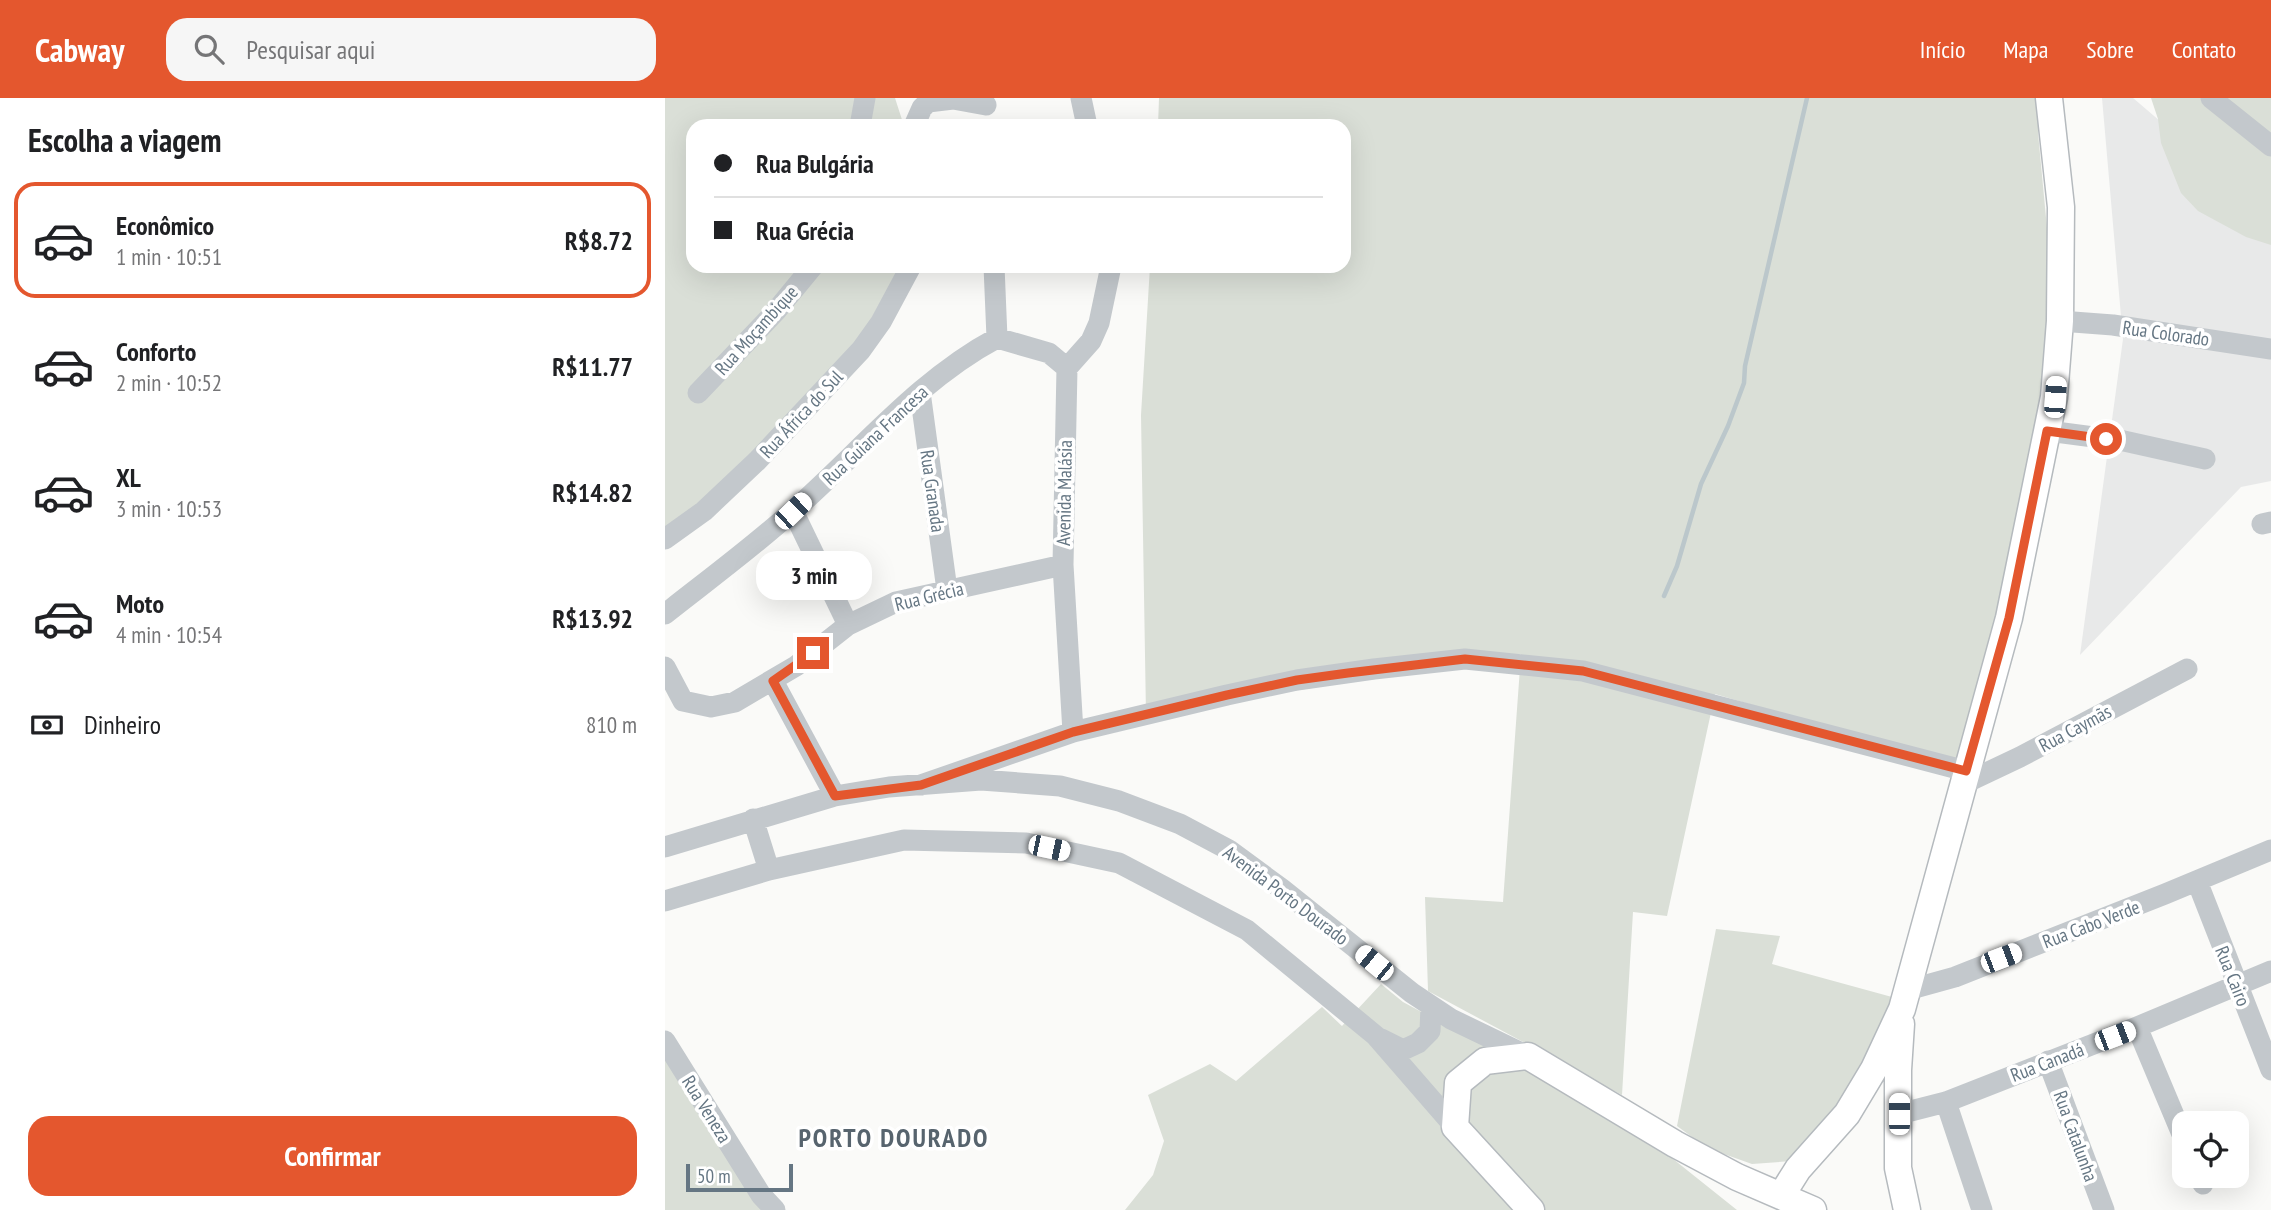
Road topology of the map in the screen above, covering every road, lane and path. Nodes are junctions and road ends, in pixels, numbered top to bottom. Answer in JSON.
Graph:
{"nodes":[{"id":1,"x":865,"y":98,"type":"edge"},
{"id":2,"x":1081,"y":98,"type":"edge"},
{"id":3,"x":2049,"y":98,"type":"edge"},
{"id":4,"x":2211,"y":98,"type":"edge"},
{"id":5,"x":986,"y":110,"type":"edge"},
{"id":6,"x":861,"y":119,"type":"edge"},
{"id":7,"x":917,"y":119,"type":"edge"},
{"id":8,"x":1086,"y":119,"type":"edge"},
{"id":9,"x":2271,"y":146,"type":"edge"},
{"id":10,"x":807,"y":273,"type":"edge"},
{"id":11,"x":907,"y":273,"type":"edge"},
{"id":12,"x":993,"y":273,"type":"edge"},
{"id":13,"x":1110,"y":273,"type":"edge"},
{"id":14,"x":2060,"y":321,"type":"junction"},
{"id":15,"x":997,"y":338,"type":"junction"},
{"id":16,"x":2271,"y":349,"type":"edge"},
{"id":17,"x":1067,"y":368,"type":"junction"},
{"id":18,"x":920,"y":392,"type":"junction"},
{"id":19,"x":698,"y":393,"type":"dead end"},
{"id":20,"x":2047,"y":431,"type":"junction"},
{"id":21,"x":2205,"y":459,"type":"dead end"},
{"id":22,"x":793,"y":511,"type":"junction"},
{"id":23,"x":665,"y":539,"type":"edge"},
{"id":24,"x":1063,"y":565,"type":"junction"},
{"id":25,"x":947,"y":590,"type":"junction"},
{"id":26,"x":665,"y":614,"type":"edge"},
{"id":27,"x":848,"y":625,"type":"junction"},
{"id":28,"x":665,"y":667,"type":"edge"},
{"id":29,"x":2186,"y":669,"type":"dead end"},
{"id":30,"x":773,"y":681,"type":"junction"},
{"id":31,"x":1073,"y":732,"type":"junction"},
{"id":32,"x":1964,"y":777,"type":"junction"},
{"id":33,"x":921,"y":785,"type":"junction"},
{"id":34,"x":835,"y":796,"type":"junction"},
{"id":35,"x":753,"y":819,"type":"junction"},
{"id":36,"x":665,"y":847,"type":"edge"},
{"id":37,"x":2271,"y":850,"type":"edge"},
{"id":38,"x":769,"y":870,"type":"junction"},
{"id":39,"x":2197,"y":881,"type":"junction"},
{"id":40,"x":665,"y":901,"type":"edge"},
{"id":41,"x":2271,"y":971,"type":"edge"},
{"id":42,"x":2237,"y":986,"type":"junction"},
{"id":43,"x":1905,"y":999,"type":"junction"},
{"id":44,"x":1431,"y":1006,"type":"junction"},
{"id":45,"x":2137,"y":1027,"type":"junction"},
{"id":46,"x":1375,"y":1036,"type":"junction"},
{"id":47,"x":665,"y":1041,"type":"edge"},
{"id":48,"x":1528,"y":1056,"type":"junction"},
{"id":49,"x":2048,"y":1061,"type":"junction"},
{"id":50,"x":2271,"y":1070,"type":"edge"},
{"id":51,"x":1947,"y":1102,"type":"junction"},
{"id":52,"x":2172,"y":1111,"type":"edge"},
{"id":53,"x":1899,"y":1114,"type":"junction"},
{"id":54,"x":1455,"y":1126,"type":"junction"},
{"id":55,"x":1675,"y":1144,"type":"junction"},
{"id":56,"x":1798,"y":1169,"type":"junction"},
{"id":57,"x":1781,"y":1196,"type":"junction"},
{"id":58,"x":775,"y":1210,"type":"edge"},
{"id":59,"x":1531,"y":1210,"type":"edge"},
{"id":60,"x":1812,"y":1210,"type":"edge"},
{"id":61,"x":1907,"y":1210,"type":"edge"},
{"id":62,"x":1982,"y":1210,"type":"edge"},
{"id":63,"x":2103,"y":1210,"type":"edge"}],
"edges":[{"from":1,"to":6,"type":"street"},
{"from":2,"to":8,"type":"street"},
{"from":3,"to":14,"type":"main road"},
{"from":4,"to":9,"type":"street"},
{"from":5,"to":7,"type":"street"},
{"from":10,"to":19,"type":"street","name":"Rua Moçambique"},
{"from":11,"to":23,"type":"street","name":"Rua África do Sul"},
{"from":12,"to":15,"type":"street"},
{"from":13,"to":17,"type":"street"},
{"from":14,"to":16,"type":"street","name":"Rua Colorado"},
{"from":14,"to":20,"type":"main road"},
{"from":15,"to":17,"type":"street"},
{"from":15,"to":18,"type":"street","name":"Rua Guiana Francesa"},
{"from":17,"to":24,"type":"street","name":"Avenida Malásia"},
{"from":18,"to":22,"type":"street","name":"Rua Guiana Francesa"},
{"from":18,"to":25,"type":"street","name":"Rua Granada"},
{"from":20,"to":21,"type":"street"},
{"from":20,"to":32,"type":"main road"},
{"from":22,"to":26,"type":"street","name":"Rua Guiana Francesa"},
{"from":22,"to":27,"type":"street"},
{"from":24,"to":25,"type":"street","name":"Rua Grécia"},
{"from":24,"to":31,"type":"street","name":"Avenida Malásia"},
{"from":25,"to":27,"type":"street","name":"Rua Grécia"},
{"from":27,"to":30,"type":"street","name":"Rua Grécia"},
{"from":28,"to":30,"type":"street","name":"Rua Grécia"},
{"from":29,"to":32,"type":"street","name":"Rua Caymãs"},
{"from":30,"to":34,"type":"street"},
{"from":31,"to":32,"type":"street"},
{"from":31,"to":33,"type":"street"},
{"from":32,"to":43,"type":"main road"},
{"from":33,"to":34,"type":"street","name":"Avenida Porto Dourado"},
{"from":33,"to":44,"type":"street","name":"Avenida Porto Dourado"},
{"from":34,"to":35,"type":"street","name":"Avenida Porto Dourado"},
{"from":35,"to":36,"type":"street","name":"Avenida Porto Dourado"},
{"from":35,"to":38,"type":"street"},
{"from":37,"to":39,"type":"street","name":"Rua Cabo Verde"},
{"from":38,"to":40,"type":"street"},
{"from":38,"to":46,"type":"street"},
{"from":39,"to":42,"type":"street","name":"Rua Cairo"},
{"from":39,"to":43,"type":"street","name":"Rua Cabo Verde"},
{"from":41,"to":42,"type":"street","name":"Rua Canadá"},
{"from":42,"to":45,"type":"street","name":"Rua Canadá"},
{"from":42,"to":50,"type":"street","name":"Rua Cairo"},
{"from":43,"to":53,"type":"main road"},
{"from":43,"to":56,"type":"main road"},
{"from":44,"to":46,"type":"street"},
{"from":44,"to":48,"type":"street","name":"Avenida Porto Dourado"},
{"from":45,"to":49,"type":"street","name":"Rua Canadá"},
{"from":45,"to":52,"type":"street"},
{"from":46,"to":54,"type":"street"},
{"from":47,"to":58,"type":"street","name":"Rua Veneza"},
{"from":48,"to":54,"type":"main road"},
{"from":48,"to":55,"type":"main road","name":"Avenida Porto Dourado"},
{"from":49,"to":51,"type":"street","name":"Rua Canadá"},
{"from":49,"to":63,"type":"street","name":"Rua Catalunha"},
{"from":51,"to":53,"type":"street","name":"Rua Canadá"},
{"from":51,"to":62,"type":"street"},
{"from":53,"to":61,"type":"main road"},
{"from":54,"to":59,"type":"main road"},
{"from":55,"to":56,"type":"main road"},
{"from":55,"to":57,"type":"main road","name":"Avenida Porto Dourado"},
{"from":56,"to":57,"type":"main road"},
{"from":57,"to":60,"type":"main road","name":"Avenida Porto Dourado"}]}
